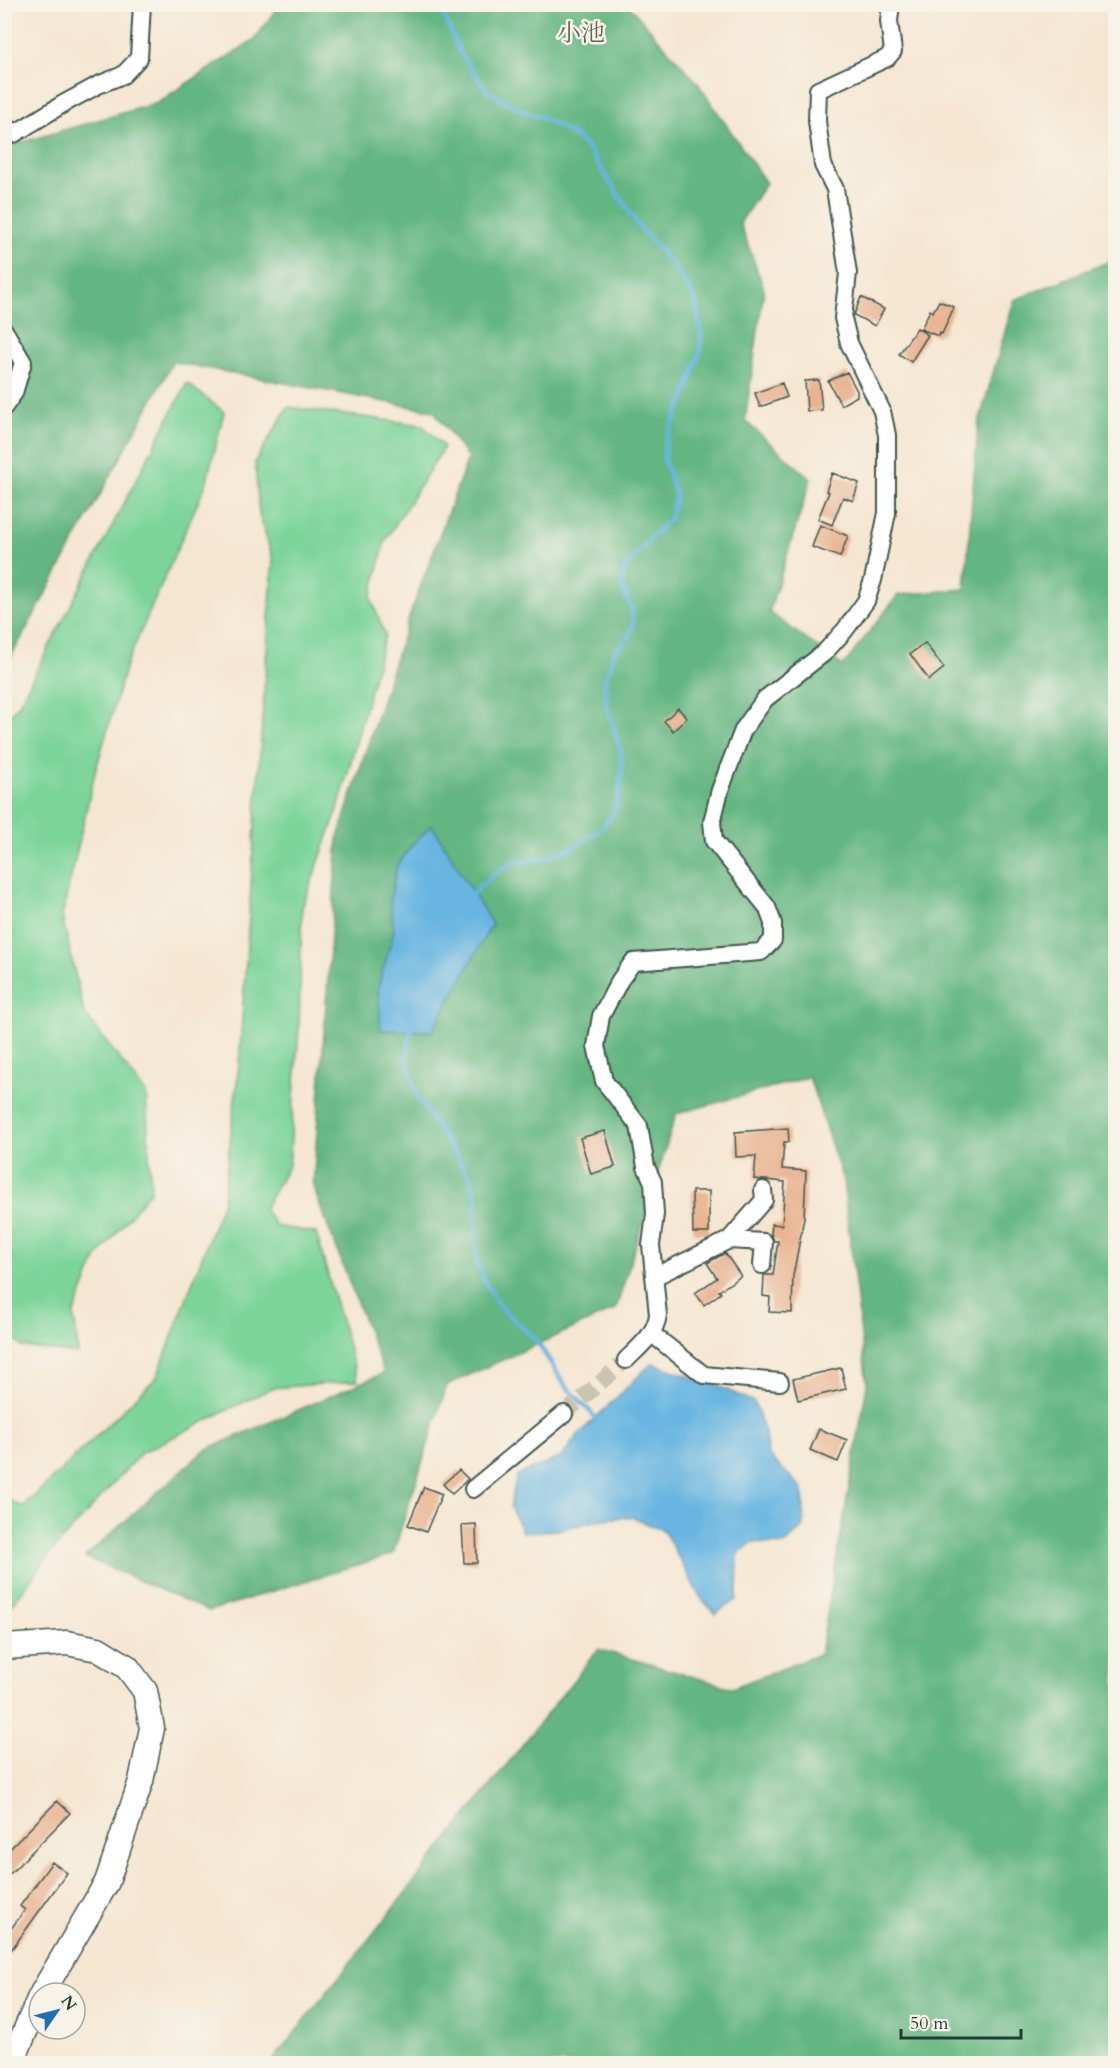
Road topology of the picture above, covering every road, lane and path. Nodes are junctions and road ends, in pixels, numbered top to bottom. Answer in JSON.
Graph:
{"nodes":[{"id":1,"x":142,"y":4,"type":"edge"},
{"id":2,"x":891,"y":4,"type":"edge"},
{"id":3,"x":4,"y":122,"type":"edge"},
{"id":4,"x":4,"y":330,"type":"edge"},
{"id":5,"x":4,"y":407,"type":"edge"},
{"id":6,"x":763,"y":1190,"type":"dead end"},
{"id":7,"x":729,"y":1240,"type":"junction"},
{"id":8,"x":762,"y":1265,"type":"dead end"},
{"id":9,"x":654,"y":1277,"type":"junction"},
{"id":10,"x":652,"y":1334,"type":"junction"},
{"id":11,"x":626,"y":1360,"type":"tunnel mouth"},
{"id":12,"x":780,"y":1382,"type":"dead end"},
{"id":13,"x":564,"y":1414,"type":"tunnel mouth"},
{"id":14,"x":473,"y":1488,"type":"dead end"},
{"id":15,"x":4,"y":1647,"type":"edge"},
{"id":16,"x":49,"y":1981,"type":"edge"},
{"id":17,"x":27,"y":2028,"type":"edge"},
{"id":18,"x":12,"y":2064,"type":"edge"}],
"edges":[{"from":1,"to":3,"type":"street"},
{"from":2,"to":9,"type":"street"},
{"from":4,"to":5,"type":"street"},
{"from":6,"to":7,"type":"street"},
{"from":7,"to":8,"type":"street"},
{"from":7,"to":9,"type":"street"},
{"from":9,"to":10,"type":"street"},
{"from":10,"to":11,"type":"street"},
{"from":10,"to":12,"type":"street"},
{"from":13,"to":14,"type":"street"},
{"from":15,"to":16,"type":"street"},
{"from":17,"to":18,"type":"street"}]}
